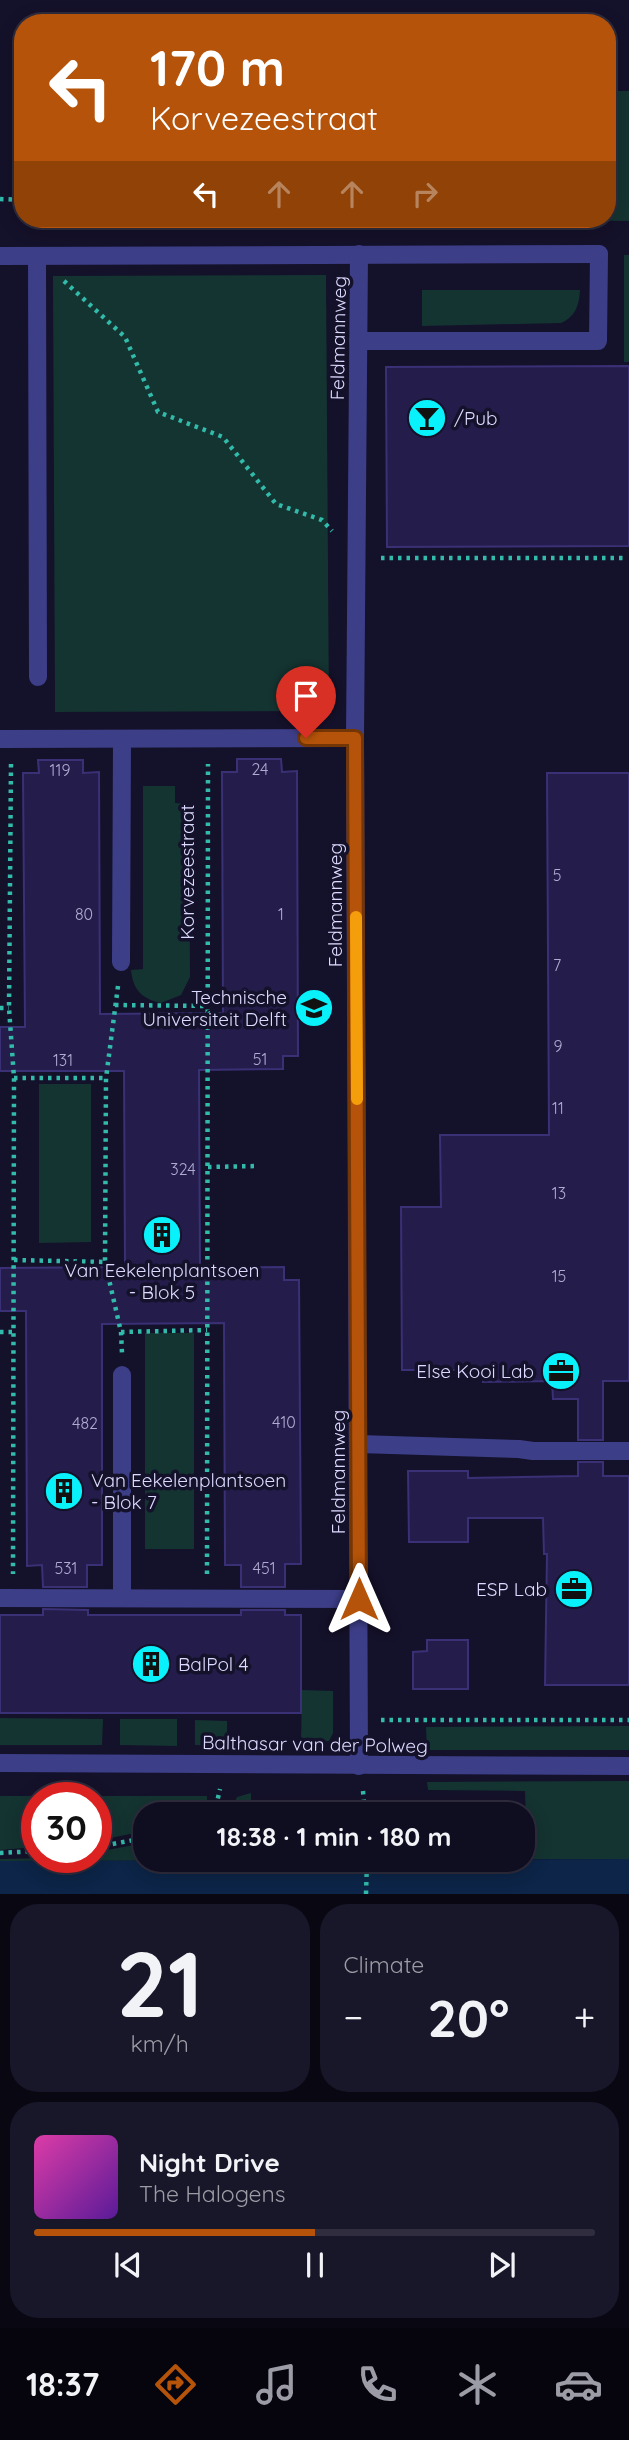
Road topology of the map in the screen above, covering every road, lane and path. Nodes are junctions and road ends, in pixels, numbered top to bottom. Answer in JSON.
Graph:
{"nodes":[{"id":1,"x":359,"y":254,"type":"junction"},
{"id":2,"x":0,"y":256,"type":"edge"},
{"id":3,"x":37,"y":256,"type":"junction"},
{"id":4,"x":37,"y":282,"type":"junction"},
{"id":5,"x":358,"y":341,"type":"junction"},
{"id":6,"x":357,"y":558,"type":"junction"},
{"id":7,"x":625,"y":558,"type":"dead end"},
{"id":8,"x":38,"y":677,"type":"dead end"},
{"id":9,"x":122,"y":738,"type":"junction"},
{"id":10,"x":209,"y":738,"type":"junction"},
{"id":11,"x":355,"y":738,"type":"junction"},
{"id":12,"x":6,"y":739,"type":"edge"},
{"id":13,"x":121,"y":962,"type":"joint"},
{"id":14,"x":116,"y":1005,"type":"junction"},
{"id":15,"x":208,"y":1006,"type":"junction"},
{"id":16,"x":0,"y":1008,"type":"edge"},
{"id":17,"x":9,"y":1008,"type":"junction"},
{"id":18,"x":106,"y":1077,"type":"junction"},
{"id":19,"x":14,"y":1078,"type":"junction"},
{"id":20,"x":258,"y":1166,"type":"dead end"},
{"id":21,"x":208,"y":1167,"type":"junction"},
{"id":22,"x":14,"y":1260,"type":"junction"},
{"id":23,"x":105,"y":1262,"type":"junction"},
{"id":24,"x":207,"y":1330,"type":"junction"},
{"id":25,"x":0,"y":1332,"type":"edge"},
{"id":26,"x":14,"y":1332,"type":"junction"},
{"id":27,"x":121,"y":1332,"type":"junction"},
{"id":28,"x":122,"y":1375,"type":"joint"},
{"id":29,"x":359,"y":1444,"type":"junction"},
{"id":30,"x":629,"y":1451,"type":"edge"},
{"id":31,"x":7,"y":1598,"type":"edge"},
{"id":32,"x":122,"y":1598,"type":"junction"},
{"id":33,"x":207,"y":1599,"type":"junction"},
{"id":34,"x":359,"y":1599,"type":"junction"},
{"id":35,"x":359,"y":1720,"type":"junction"},
{"id":36,"x":629,"y":1720,"type":"edge"},
{"id":37,"x":0,"y":1763,"type":"edge"},
{"id":38,"x":359,"y":1766,"type":"junction"},
{"id":39,"x":629,"y":1766,"type":"edge"},
{"id":40,"x":133,"y":1840,"type":"edge"},
{"id":41,"x":112,"y":1844,"type":"edge"},
{"id":42,"x":21,"y":1852,"type":"edge"},
{"id":43,"x":0,"y":1853,"type":"edge"},
{"id":44,"x":367,"y":1872,"type":"edge"},
{"id":45,"x":366,"y":1894,"type":"edge"}],
"edges":[{"from":1,"to":3,"type":"street"},
{"from":1,"to":5,"type":"street","name":"Feldmannweg"},
{"from":1,"to":5,"type":"street"},
{"from":2,"to":3,"type":"street"},
{"from":3,"to":4,"type":"street"},
{"from":4,"to":6,"type":"path"},
{"from":4,"to":8,"type":"street"},
{"from":5,"to":6,"type":"street","name":"Feldmannweg"},
{"from":6,"to":7,"type":"path"},
{"from":6,"to":11,"type":"street","name":"Feldmannweg"},
{"from":9,"to":10,"type":"street"},
{"from":9,"to":12,"type":"street"},
{"from":9,"to":13,"type":"street"},
{"from":10,"to":11,"type":"street"},
{"from":10,"to":15,"type":"path","name":"Korvezeestraat"},
{"from":11,"to":29,"type":"street","name":"Feldmannweg"},
{"from":12,"to":17,"type":"path"},
{"from":13,"to":14,"type":"path"},
{"from":14,"to":15,"type":"path"},
{"from":14,"to":18,"type":"path"},
{"from":15,"to":21,"type":"path","name":"Korvezeestraat"},
{"from":16,"to":17,"type":"path"},
{"from":17,"to":19,"type":"path"},
{"from":18,"to":19,"type":"path"},
{"from":18,"to":23,"type":"path"},
{"from":19,"to":22,"type":"path"},
{"from":20,"to":21,"type":"path"},
{"from":21,"to":24,"type":"path","name":"Korvezeestraat"},
{"from":22,"to":23,"type":"path"},
{"from":22,"to":26,"type":"path"},
{"from":23,"to":27,"type":"path"},
{"from":24,"to":27,"type":"path"},
{"from":24,"to":33,"type":"path","name":"Korvezeestraat"},
{"from":25,"to":26,"type":"path"},
{"from":26,"to":31,"type":"path"},
{"from":27,"to":28,"type":"path"},
{"from":28,"to":32,"type":"street"},
{"from":29,"to":30,"type":"street"},
{"from":29,"to":34,"type":"street","name":"Feldmannweg"},
{"from":31,"to":32,"type":"street"},
{"from":32,"to":33,"type":"street"},
{"from":33,"to":34,"type":"street"},
{"from":34,"to":35,"type":"street","name":"Feldmannweg"},
{"from":35,"to":36,"type":"path"},
{"from":35,"to":38,"type":"street","name":"Feldmannweg"},
{"from":37,"to":38,"type":"street","name":"Balthasar van der Polweg"},
{"from":38,"to":39,"type":"street","name":"Balthasar van der Polweg"},
{"from":40,"to":41,"type":"path"},
{"from":42,"to":43,"type":"path"},
{"from":44,"to":45,"type":"path"}]}
